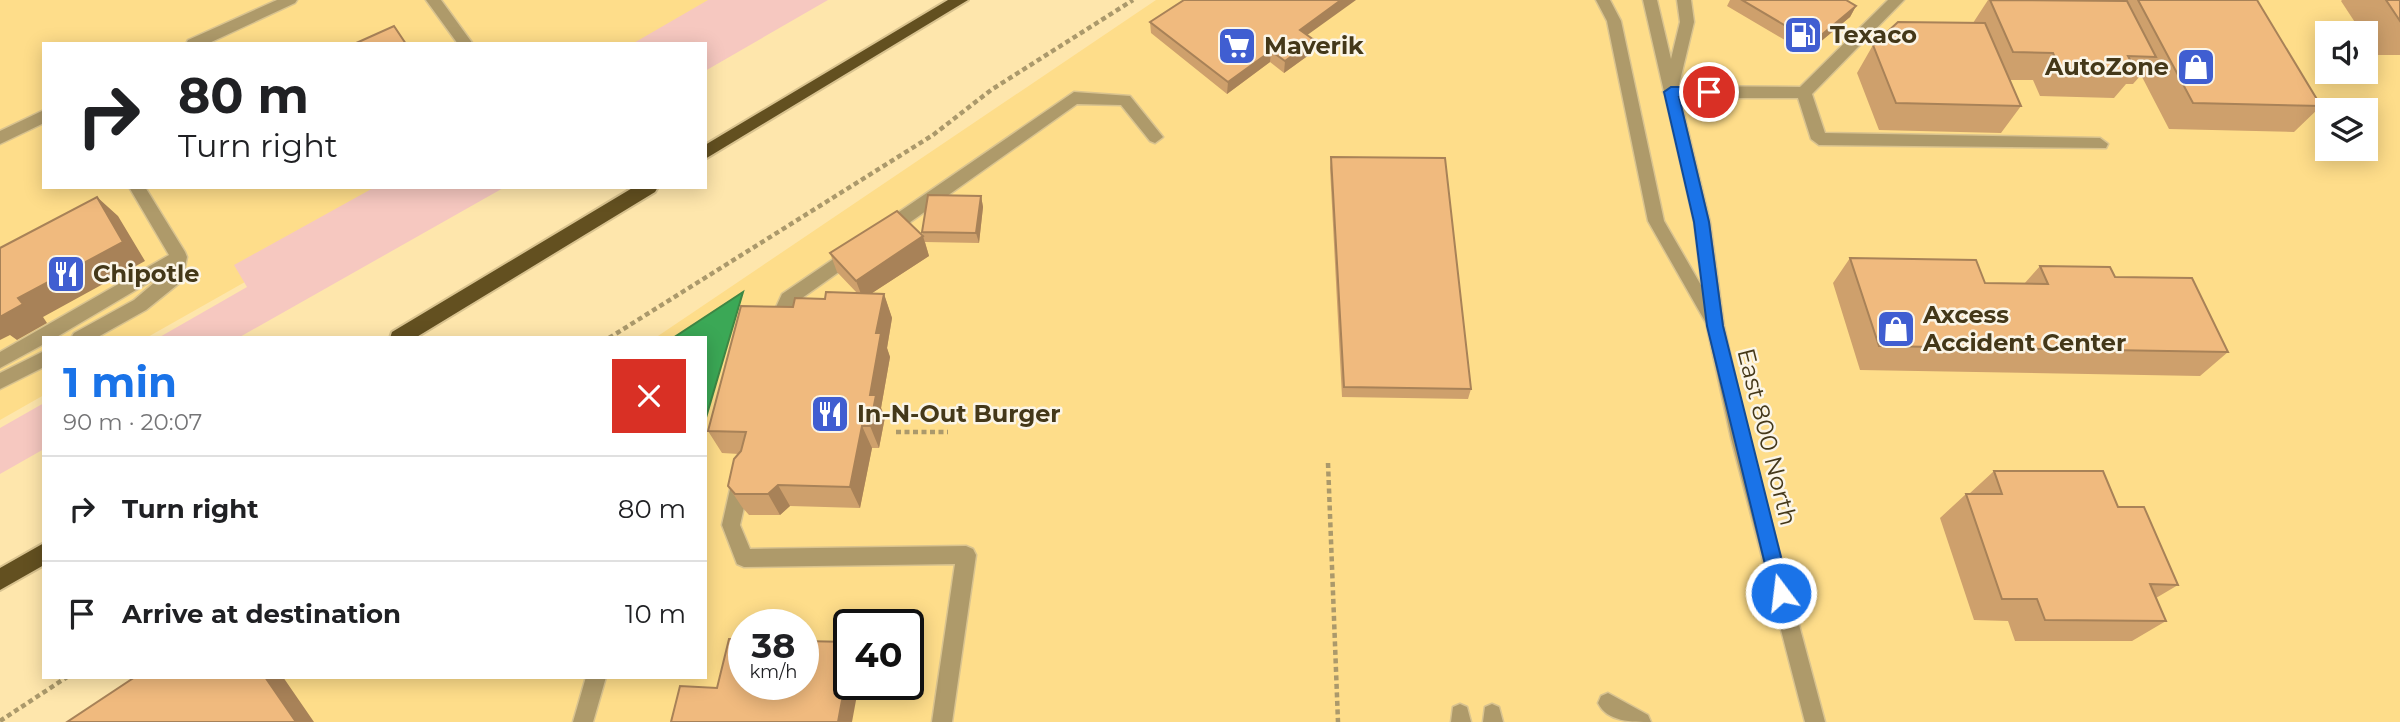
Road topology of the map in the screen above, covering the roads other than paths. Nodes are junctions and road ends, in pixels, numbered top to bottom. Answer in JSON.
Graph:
{"nodes":[{"id":1,"x":290,"y":0,"type":"edge"},
{"id":2,"x":433,"y":0,"type":"edge"},
{"id":3,"x":960,"y":0,"type":"edge"},
{"id":4,"x":1603,"y":0,"type":"edge"},
{"id":5,"x":1617,"y":0,"type":"edge"},
{"id":6,"x":1650,"y":0,"type":"edge"},
{"id":7,"x":1684,"y":0,"type":"edge"},
{"id":8,"x":1897,"y":0,"type":"edge"},
{"id":9,"x":1614,"y":21,"type":"junction"},
{"id":10,"x":197,"y":42,"type":"edge"},
{"id":11,"x":464,"y":42,"type":"edge"},
{"id":12,"x":1671,"y":92,"type":"junction"},
{"id":13,"x":1804,"y":93,"type":"junction"},
{"id":14,"x":42,"y":117,"type":"edge"},
{"id":15,"x":1155,"y":137,"type":"dead end"},
{"id":16,"x":0,"y":138,"type":"edge"},
{"id":17,"x":2100,"y":144,"type":"dead end"},
{"id":18,"x":707,"y":152,"type":"edge"},
{"id":19,"x":138,"y":189,"type":"edge"},
{"id":20,"x":646,"y":189,"type":"edge"},
{"id":21,"x":179,"y":257,"type":"junction"},
{"id":22,"x":1715,"y":326,"type":"junction"},
{"id":23,"x":775,"y":331,"type":"edge"},
{"id":24,"x":43,"y":336,"type":"edge"},
{"id":25,"x":84,"y":336,"type":"edge"},
{"id":26,"x":402,"y":336,"type":"edge"},
{"id":27,"x":42,"y":337,"type":"edge"},
{"id":28,"x":42,"y":359,"type":"edge"},
{"id":29,"x":0,"y":361,"type":"edge"},
{"id":30,"x":0,"y":382,"type":"edge"},
{"id":31,"x":746,"y":454,"type":"edge"},
{"id":32,"x":42,"y":555,"type":"edge"},
{"id":33,"x":0,"y":580,"type":"edge"},
{"id":34,"x":595,"y":679,"type":"edge"},
{"id":35,"x":1608,"y":703,"type":"dead end"},
{"id":36,"x":583,"y":722,"type":"edge"},
{"id":37,"x":942,"y":722,"type":"edge"},
{"id":38,"x":1641,"y":722,"type":"edge"},
{"id":39,"x":1815,"y":722,"type":"edge"}],
"edges":[{"from":1,"to":10,"type":"street"},
{"from":2,"to":11,"type":"street"},
{"from":3,"to":18,"type":"highway"},
{"from":4,"to":9,"type":"street","name":"East 800 North"},
{"from":5,"to":9,"type":"street"},
{"from":6,"to":12,"type":"street","name":"East 800 North"},
{"from":7,"to":12,"type":"street"},
{"from":8,"to":13,"type":"street"},
{"from":9,"to":22,"type":"street","name":"East 800 North"},
{"from":12,"to":13,"type":"street"},
{"from":12,"to":22,"type":"street","name":"East 800 North"},
{"from":13,"to":17,"type":"street"},
{"from":14,"to":16,"type":"street"},
{"from":15,"to":23,"type":"street"},
{"from":19,"to":21,"type":"street"},
{"from":20,"to":26,"type":"highway"},
{"from":21,"to":24,"type":"street"},
{"from":21,"to":25,"type":"street"},
{"from":22,"to":39,"type":"street","name":"East 800 North"},
{"from":27,"to":29,"type":"street"},
{"from":28,"to":30,"type":"street"},
{"from":31,"to":37,"type":"street"},
{"from":32,"to":33,"type":"highway"},
{"from":34,"to":36,"type":"street"},
{"from":35,"to":38,"type":"street"}]}
